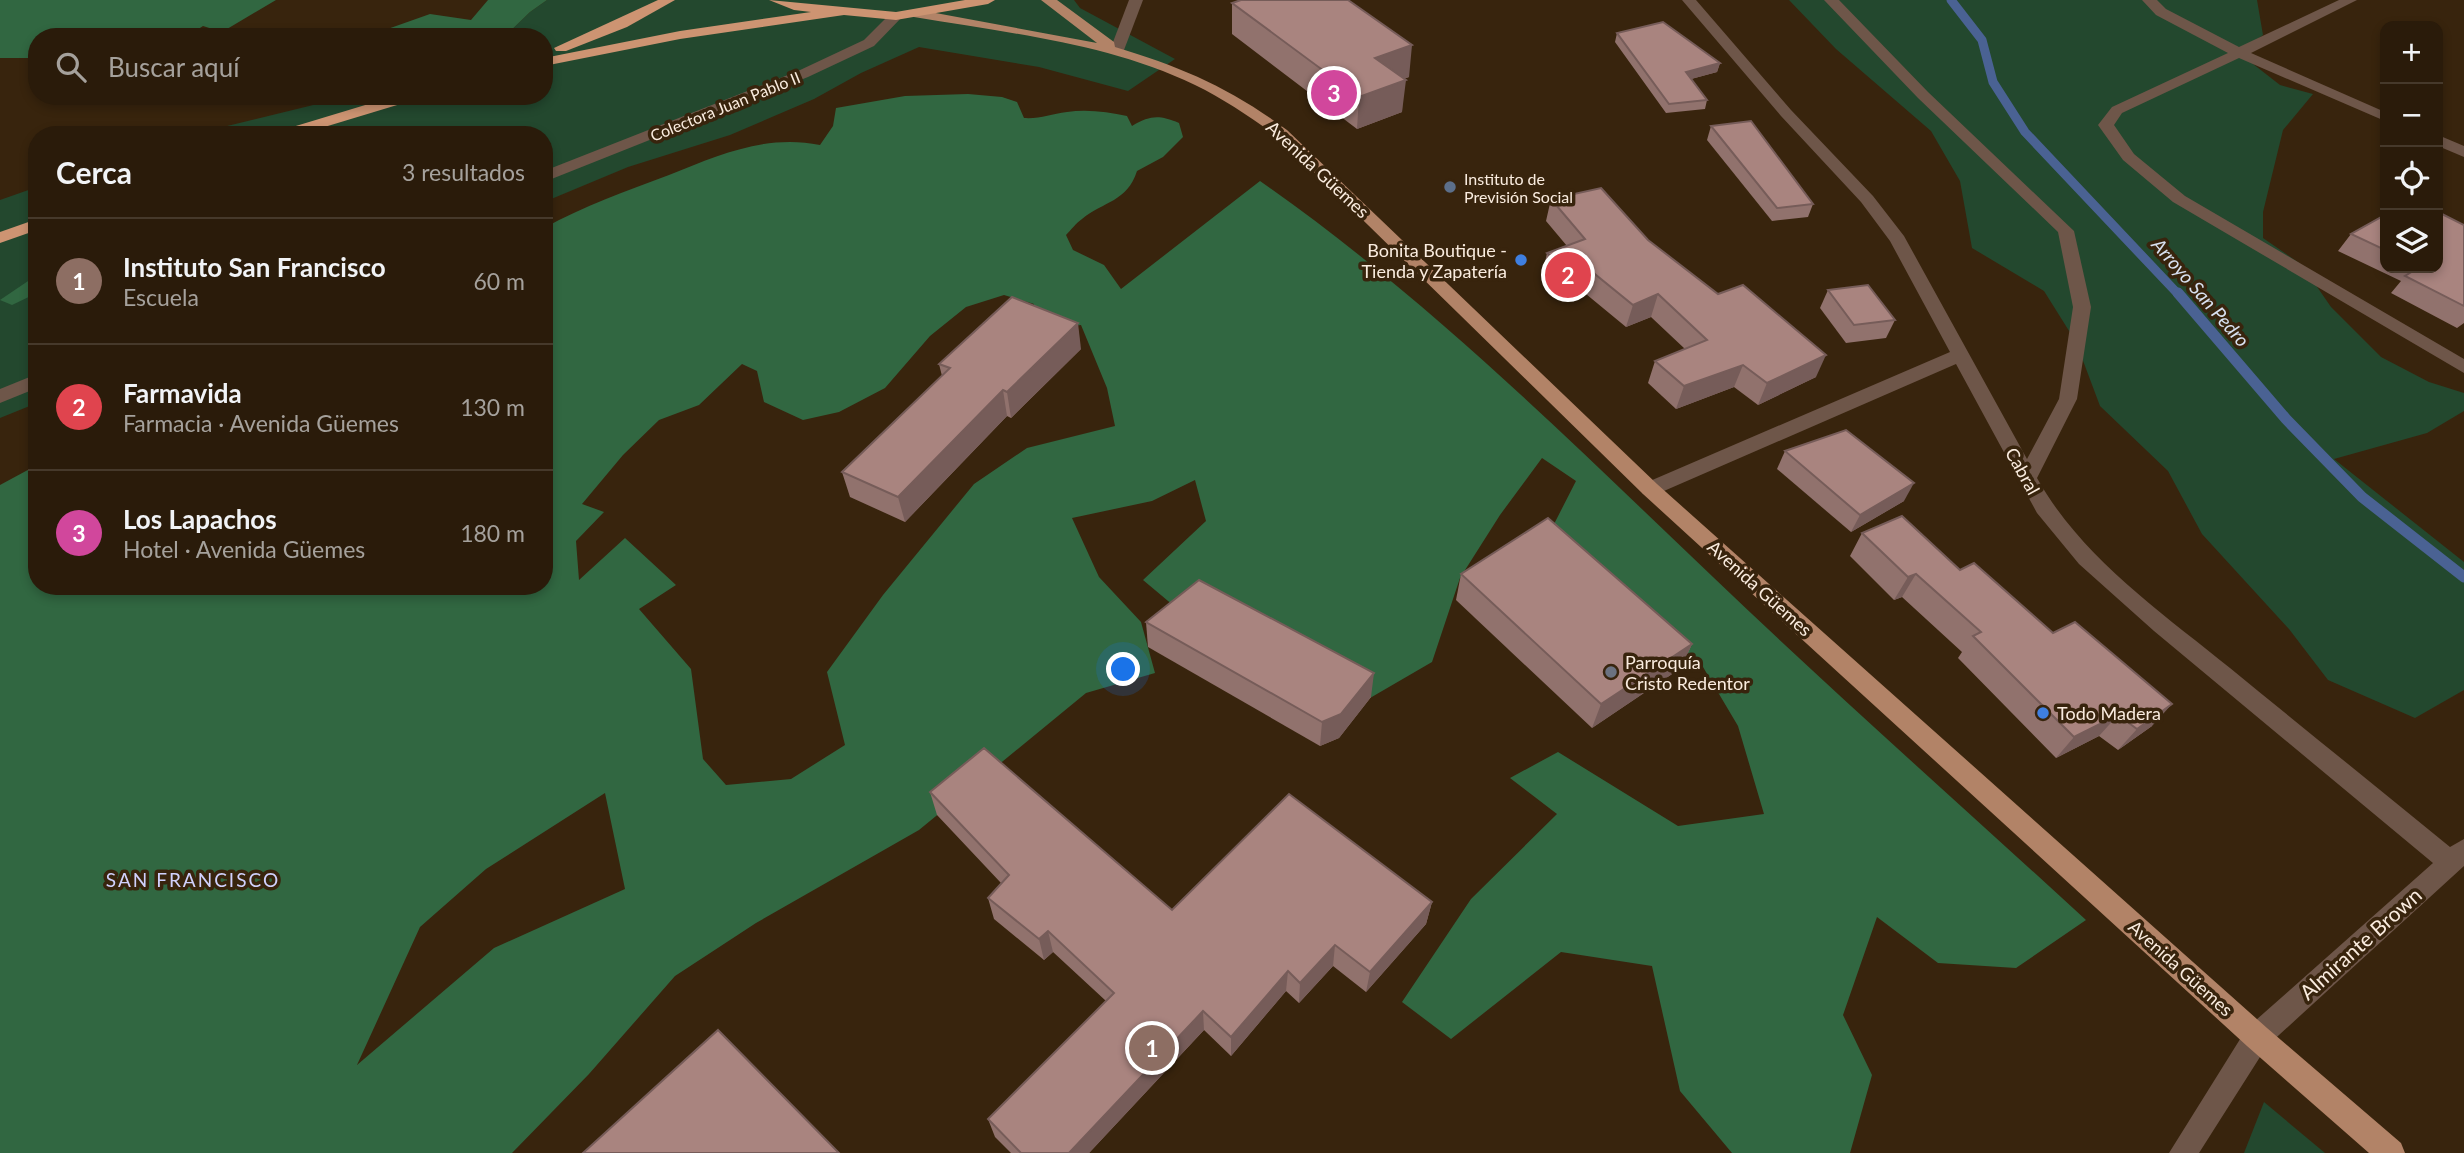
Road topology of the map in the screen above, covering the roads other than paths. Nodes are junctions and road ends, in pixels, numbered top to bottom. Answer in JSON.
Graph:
{"nodes":[{"id":1,"x":668,"y":0,"type":"edge"},
{"id":2,"x":776,"y":0,"type":"edge"},
{"id":3,"x":988,"y":0,"type":"edge"},
{"id":4,"x":1048,"y":0,"type":"edge"},
{"id":5,"x":1136,"y":0,"type":"edge"},
{"id":6,"x":1689,"y":0,"type":"edge"},
{"id":7,"x":1831,"y":0,"type":"edge"},
{"id":8,"x":2149,"y":0,"type":"edge"},
{"id":9,"x":2350,"y":0,"type":"edge"},
{"id":10,"x":841,"y":12,"type":"junction"},
{"id":11,"x":914,"y":13,"type":"junction"},
{"id":12,"x":896,"y":16,"type":"junction"},
{"id":13,"x":1116,"y":50,"type":"junction"},
{"id":14,"x":553,"y":51,"type":"edge"},
{"id":15,"x":2239,"y":53,"type":"junction"},
{"id":16,"x":553,"y":60,"type":"edge"},
{"id":17,"x":382,"y":105,"type":"edge"},
{"id":18,"x":2380,"y":115,"type":"edge"},
{"id":19,"x":311,"y":126,"type":"edge"},
{"id":20,"x":2443,"y":142,"type":"edge"},
{"id":21,"x":2464,"y":152,"type":"edge"},
{"id":22,"x":553,"y":173,"type":"edge"},
{"id":23,"x":28,"y":227,"type":"edge"},
{"id":24,"x":0,"y":238,"type":"edge"},
{"id":25,"x":1959,"y":355,"type":"junction"},
{"id":26,"x":2464,"y":367,"type":"edge"},
{"id":27,"x":28,"y":384,"type":"edge"},
{"id":28,"x":0,"y":397,"type":"edge"},
{"id":29,"x":2027,"y":479,"type":"junction"},
{"id":30,"x":1650,"y":489,"type":"junction"},
{"id":31,"x":2457,"y":856,"type":"edge"},
{"id":32,"x":2257,"y":1037,"type":"junction"},
{"id":33,"x":2183,"y":1153,"type":"edge"},
{"id":34,"x":2391,"y":1153,"type":"edge"}],
"edges":[{"from":1,"to":14,"type":"highway"},
{"from":2,"to":10,"type":"highway"},
{"from":3,"to":11,"type":"highway"},
{"from":4,"to":13,"type":"main road","name":"Avenida Güemes"},
{"from":5,"to":13,"type":"street"},
{"from":6,"to":25,"type":"street","name":"Cabral"},
{"from":7,"to":29,"type":"street"},
{"from":8,"to":15,"type":"street"},
{"from":9,"to":15,"type":"street"},
{"from":10,"to":12,"type":"highway"},
{"from":10,"to":16,"type":"highway"},
{"from":11,"to":12,"type":"highway"},
{"from":11,"to":13,"type":"main road","name":"Avenida Güemes"},
{"from":12,"to":22,"type":"street","name":"Colectora Juan Pablo II"},
{"from":13,"to":30,"type":"main road","name":"Avenida Güemes"},
{"from":15,"to":18,"type":"street"},
{"from":15,"to":26,"type":"street"},
{"from":17,"to":19,"type":"highway"},
{"from":20,"to":21,"type":"street"},
{"from":23,"to":24,"type":"highway"},
{"from":25,"to":29,"type":"street","name":"Cabral"},
{"from":25,"to":30,"type":"street"},
{"from":27,"to":28,"type":"street"},
{"from":29,"to":31,"type":"street","name":"Cabral"},
{"from":30,"to":32,"type":"main road","name":"Avenida Güemes"},
{"from":31,"to":32,"type":"street","name":"Almirante Brown"},
{"from":32,"to":33,"type":"street","name":"Almirante Brown"},
{"from":32,"to":34,"type":"main road","name":"Avenida Güemes"}]}
